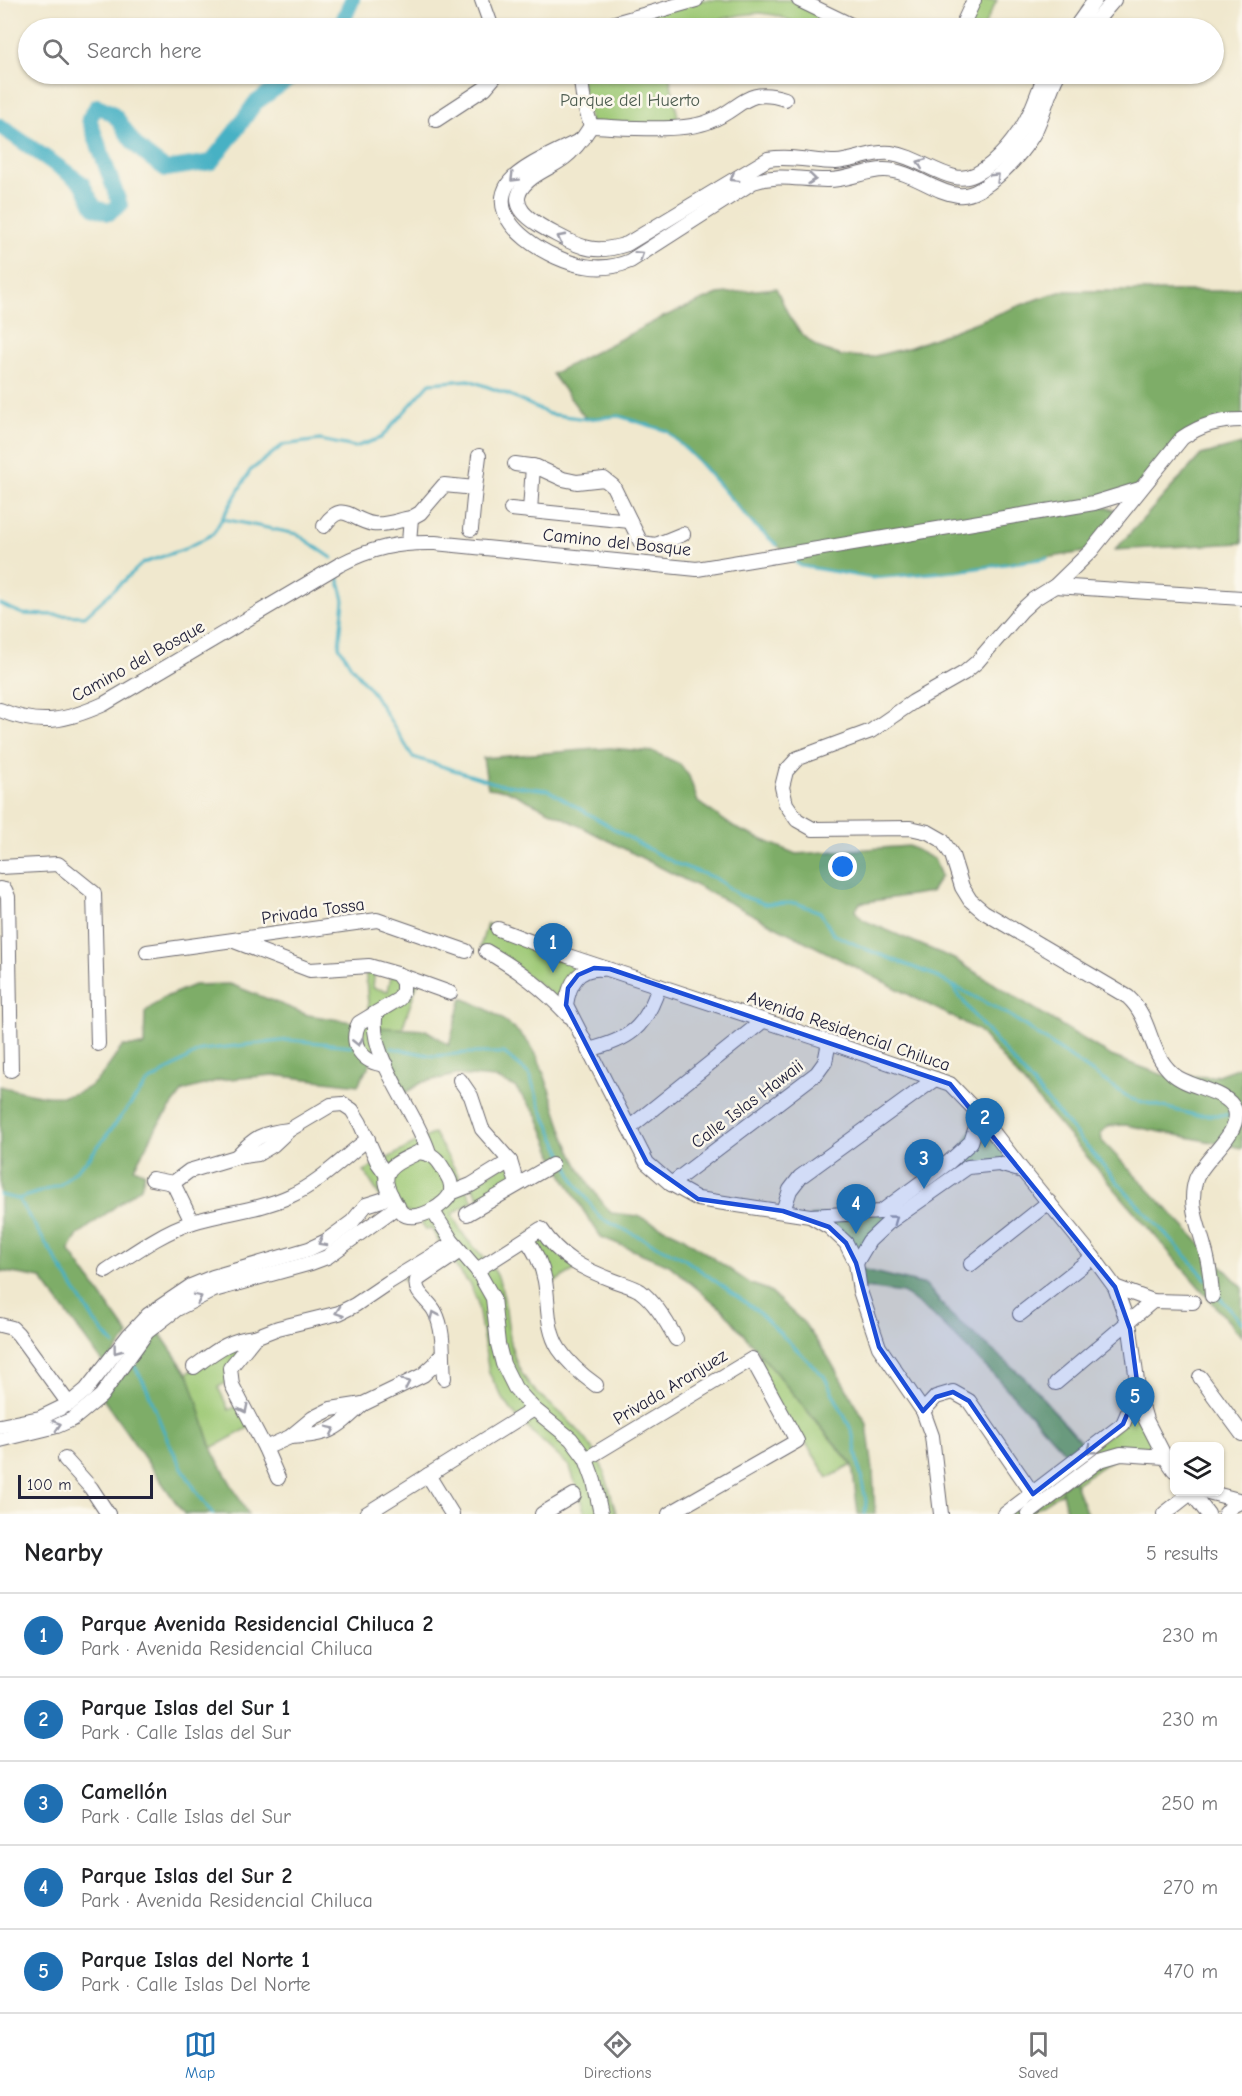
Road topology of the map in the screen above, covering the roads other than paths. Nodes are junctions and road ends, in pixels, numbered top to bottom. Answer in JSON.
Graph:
{"nodes":[{"id":1,"x":482,"y":0,"type":"edge"},
{"id":2,"x":696,"y":0,"type":"edge"},
{"id":3,"x":799,"y":0,"type":"edge"},
{"id":4,"x":975,"y":0,"type":"edge"},
{"id":5,"x":1095,"y":0,"type":"edge"},
{"id":6,"x":1114,"y":0,"type":"edge"},
{"id":7,"x":667,"y":3,"type":"edge"},
{"id":8,"x":488,"y":18,"type":"edge"},
{"id":9,"x":627,"y":18,"type":"edge"},
{"id":10,"x":836,"y":18,"type":"edge"},
{"id":11,"x":966,"y":18,"type":"edge"},
{"id":12,"x":1082,"y":18,"type":"edge"},
{"id":13,"x":1099,"y":18,"type":"edge"},
{"id":14,"x":488,"y":84,"type":"edge"},
{"id":15,"x":581,"y":84,"type":"edge"},
{"id":16,"x":1041,"y":84,"type":"edge"},
{"id":17,"x":1054,"y":84,"type":"edge"},
{"id":18,"x":785,"y":99,"type":"dead end"},
{"id":19,"x":436,"y":120,"type":"dead end"},
{"id":20,"x":591,"y":126,"type":"junction"},
{"id":21,"x":582,"y":139,"type":"junction"},
{"id":22,"x":1242,"y":420,"type":"edge"},
{"id":23,"x":479,"y":456,"type":"dead end"},
{"id":24,"x":515,"y":464,"type":"dead end"},
{"id":25,"x":533,"y":466,"type":"junction"},
{"id":26,"x":475,"y":488,"type":"junction"},
{"id":27,"x":1140,"y":489,"type":"junction"},
{"id":28,"x":1094,"y":503,"type":"junction"},
{"id":29,"x":511,"y":509,"type":"dead end"},
{"id":30,"x":530,"y":511,"type":"junction"},
{"id":31,"x":1122,"y":513,"type":"junction"},
{"id":32,"x":411,"y":518,"type":"junction"},
{"id":33,"x":630,"y":521,"type":"junction"},
{"id":34,"x":324,"y":525,"type":"dead end"},
{"id":35,"x":471,"y":529,"type":"dead end"},
{"id":36,"x":683,"y":534,"type":"dead end"},
{"id":37,"x":409,"y":542,"type":"junction"},
{"id":38,"x":641,"y":543,"type":"junction"},
{"id":39,"x":656,"y":545,"type":"junction"},
{"id":40,"x":638,"y":564,"type":"junction"},
{"id":41,"x":654,"y":566,"type":"junction"},
{"id":42,"x":1055,"y":586,"type":"junction"},
{"id":43,"x":1242,"y":598,"type":"edge"},
{"id":44,"x":0,"y":710,"type":"edge"},
{"id":45,"x":0,"y":867,"type":"edge"},
{"id":46,"x":0,"y":889,"type":"edge"},
{"id":47,"x":498,"y":929,"type":"dead end"},
{"id":48,"x":232,"y":941,"type":"junction"},
{"id":49,"x":466,"y":951,"type":"dead end"},
{"id":50,"x":486,"y":951,"type":"dead end"},
{"id":51,"x":147,"y":952,"type":"dead end"},
{"id":52,"x":610,"y":969,"type":"junction"},
{"id":53,"x":397,"y":974,"type":"junction"},
{"id":54,"x":659,"y":986,"type":"junction"},
{"id":55,"x":450,"y":993,"type":"dead end"},
{"id":56,"x":376,"y":1013,"type":"junction"},
{"id":57,"x":573,"y":1020,"type":"junction"},
{"id":58,"x":764,"y":1020,"type":"junction"},
{"id":59,"x":830,"y":1041,"type":"junction"},
{"id":60,"x":98,"y":1044,"type":"dead end"},
{"id":61,"x":588,"y":1050,"type":"junction"},
{"id":62,"x":386,"y":1065,"type":"junction"},
{"id":63,"x":11,"y":1070,"type":"dead end"},
{"id":64,"x":935,"y":1079,"type":"junction"},
{"id":65,"x":460,"y":1080,"type":"dead end"},
{"id":66,"x":980,"y":1115,"type":"junction"},
{"id":67,"x":629,"y":1128,"type":"junction"},
{"id":68,"x":368,"y":1139,"type":"junction"},
{"id":69,"x":429,"y":1153,"type":"junction"},
{"id":70,"x":510,"y":1161,"type":"junction"},
{"id":71,"x":552,"y":1165,"type":"dead end"},
{"id":72,"x":1023,"y":1171,"type":"junction"},
{"id":73,"x":386,"y":1174,"type":"junction"},
{"id":74,"x":152,"y":1179,"type":"dead end"},
{"id":75,"x":173,"y":1183,"type":"junction"},
{"id":76,"x":518,"y":1184,"type":"junction"},
{"id":77,"x":671,"y":1184,"type":"junction"},
{"id":78,"x":471,"y":1185,"type":"junction"},
{"id":79,"x":451,"y":1193,"type":"junction"},
{"id":80,"x":1049,"y":1202,"type":"junction"},
{"id":81,"x":391,"y":1203,"type":"junction"},
{"id":82,"x":483,"y":1204,"type":"junction"},
{"id":83,"x":432,"y":1210,"type":"junction"},
{"id":84,"x":783,"y":1210,"type":"junction"},
{"id":85,"x":467,"y":1214,"type":"dead end"},
{"id":86,"x":810,"y":1216,"type":"junction"},
{"id":87,"x":192,"y":1222,"type":"junction"},
{"id":88,"x":357,"y":1227,"type":"junction"},
{"id":89,"x":526,"y":1239,"type":"junction"},
{"id":90,"x":551,"y":1244,"type":"junction"},
{"id":91,"x":457,"y":1247,"type":"junction"},
{"id":92,"x":537,"y":1254,"type":"junction"},
{"id":93,"x":1093,"y":1257,"type":"junction"},
{"id":94,"x":856,"y":1263,"type":"junction"},
{"id":95,"x":971,"y":1264,"type":"dead end"},
{"id":96,"x":477,"y":1270,"type":"junction"},
{"id":97,"x":106,"y":1271,"type":"dead end"},
{"id":98,"x":389,"y":1282,"type":"junction"},
{"id":99,"x":415,"y":1286,"type":"junction"},
{"id":100,"x":1115,"y":1287,"type":"junction"},
{"id":101,"x":1212,"y":1296,"type":"dead end"},
{"id":102,"x":1153,"y":1301,"type":"junction"},
{"id":103,"x":1193,"y":1302,"type":"dead end"},
{"id":104,"x":1020,"y":1314,"type":"dead end"},
{"id":105,"x":1129,"y":1323,"type":"junction"},
{"id":106,"x":0,"y":1324,"type":"edge"},
{"id":107,"x":255,"y":1337,"type":"junction"},
{"id":108,"x":676,"y":1339,"type":"dead end"},
{"id":109,"x":442,"y":1354,"type":"junction"},
{"id":110,"x":194,"y":1367,"type":"dead end"},
{"id":111,"x":1200,"y":1377,"type":"dead end"},
{"id":112,"x":444,"y":1378,"type":"dead end"},
{"id":113,"x":1056,"y":1383,"type":"dead end"},
{"id":114,"x":596,"y":1385,"type":"dead end"},
{"id":115,"x":1137,"y":1389,"type":"junction"},
{"id":116,"x":82,"y":1392,"type":"junction"},
{"id":117,"x":69,"y":1404,"type":"junction"},
{"id":118,"x":93,"y":1404,"type":"junction"},
{"id":119,"x":534,"y":1409,"type":"junction"},
{"id":120,"x":923,"y":1411,"type":"junction"},
{"id":121,"x":0,"y":1426,"type":"edge"},
{"id":122,"x":1242,"y":1434,"type":"edge"},
{"id":123,"x":0,"y":1440,"type":"edge"},
{"id":124,"x":265,"y":1448,"type":"junction"},
{"id":125,"x":1165,"y":1457,"type":"junction"},
{"id":126,"x":65,"y":1459,"type":"dead end"},
{"id":127,"x":586,"y":1459,"type":"junction"},
{"id":128,"x":1170,"y":1464,"type":"edge"},
{"id":129,"x":428,"y":1475,"type":"junction"},
{"id":130,"x":278,"y":1478,"type":"dead end"},
{"id":131,"x":1033,"y":1494,"type":"junction"},
{"id":132,"x":574,"y":1495,"type":"dead end"},
{"id":133,"x":1186,"y":1496,"type":"edge"},
{"id":134,"x":1194,"y":1496,"type":"edge"},
{"id":135,"x":1224,"y":1496,"type":"edge"},
{"id":136,"x":1242,"y":1501,"type":"edge"},
{"id":137,"x":108,"y":1514,"type":"edge"},
{"id":138,"x":366,"y":1514,"type":"edge"},
{"id":139,"x":452,"y":1514,"type":"edge"},
{"id":140,"x":542,"y":1514,"type":"edge"},
{"id":141,"x":601,"y":1514,"type":"edge"},
{"id":142,"x":669,"y":1514,"type":"edge"},
{"id":143,"x":942,"y":1514,"type":"edge"},
{"id":144,"x":1005,"y":1514,"type":"edge"},
{"id":145,"x":1028,"y":1514,"type":"edge"},
{"id":146,"x":1164,"y":1514,"type":"edge"},
{"id":147,"x":1208,"y":1514,"type":"edge"},
{"id":148,"x":1225,"y":1514,"type":"edge"}],
"edges":[{"from":1,"to":8,"type":"street"},
{"from":2,"to":7,"type":"street"},
{"from":3,"to":10,"type":"street"},
{"from":4,"to":11,"type":"street"},
{"from":5,"to":12,"type":"street"},
{"from":6,"to":13,"type":"street"},
{"from":7,"to":9,"type":"street"},
{"from":14,"to":19,"type":"street"},
{"from":15,"to":20,"type":"street"},
{"from":16,"to":21,"type":"street","one_way":true},
{"from":21,"to":17,"type":"street","one_way":true},
{"from":18,"to":20,"type":"street"},
{"from":20,"to":21,"type":"street"},
{"from":22,"to":27,"type":"street"},
{"from":23,"to":26,"type":"street"},
{"from":24,"to":25,"type":"street"},
{"from":25,"to":30,"type":"street"},
{"from":25,"to":33,"type":"street"},
{"from":26,"to":32,"type":"street"},
{"from":26,"to":35,"type":"street"},
{"from":27,"to":28,"type":"street","name":"Camino del Bosque"},
{"from":27,"to":31,"type":"street"},
{"from":28,"to":31,"type":"street"},
{"from":28,"to":41,"type":"street","name":"Camino del Bosque"},
{"from":29,"to":30,"type":"street"},
{"from":30,"to":33,"type":"street"},
{"from":31,"to":42,"type":"street"},
{"from":32,"to":34,"type":"street"},
{"from":32,"to":37,"type":"street"},
{"from":33,"to":38,"type":"street"},
{"from":36,"to":39,"type":"street"},
{"from":37,"to":40,"type":"street","name":"Camino del Bosque"},
{"from":37,"to":44,"type":"street","name":"Camino del Bosque"},
{"from":38,"to":39,"type":"street"},
{"from":38,"to":40,"type":"street"},
{"from":39,"to":41,"type":"street"},
{"from":40,"to":41,"type":"street","name":"Camino del Bosque"},
{"from":42,"to":43,"type":"street"},
{"from":42,"to":101,"type":"street"},
{"from":45,"to":60,"type":"street"},
{"from":46,"to":63,"type":"street"},
{"from":47,"to":52,"type":"street","name":"Avenida Residencial Chiluca"},
{"from":48,"to":49,"type":"street","name":"Privada Tossa"},
{"from":48,"to":51,"type":"street","name":"Privada Tossa"},
{"from":48,"to":53,"type":"street","name":"Privada Tossa"},
{"from":50,"to":57,"type":"street","name":"Avenida Residencial Chiluca"},
{"from":52,"to":54,"type":"street","name":"Avenida Residencial Chiluca"},
{"from":52,"to":57,"type":"street","name":"Avenida Residencial Chiluca"},
{"from":53,"to":55,"type":"street","name":"Privada Tossa"},
{"from":53,"to":56,"type":"street"},
{"from":54,"to":58,"type":"street","name":"Avenida Residencial Chiluca"},
{"from":54,"to":61,"type":"street"},
{"from":56,"to":62,"type":"street"},
{"from":56,"to":62,"type":"street","one_way":true},
{"from":57,"to":61,"type":"street","name":"Avenida Residencial Chiluca"},
{"from":58,"to":59,"type":"street","name":"Avenida Residencial Chiluca"},
{"from":58,"to":67,"type":"street"},
{"from":59,"to":64,"type":"street","name":"Avenida Residencial Chiluca"},
{"from":59,"to":77,"type":"street","name":"Calle Islas Hawaii"},
{"from":61,"to":67,"type":"street","name":"Avenida Residencial Chiluca"},
{"from":62,"to":69,"type":"street"},
{"from":64,"to":66,"type":"street","name":"Avenida Residencial Chiluca"},
{"from":64,"to":84,"type":"street"},
{"from":65,"to":70,"type":"street"},
{"from":66,"to":72,"type":"street","name":"Avenida Residencial Chiluca"},
{"from":66,"to":86,"type":"street"},
{"from":67,"to":77,"type":"street","name":"Avenida Residencial Chiluca"},
{"from":68,"to":73,"type":"street"},
{"from":68,"to":75,"type":"street"},
{"from":68,"to":87,"type":"street"},
{"from":69,"to":73,"type":"street"},
{"from":69,"to":79,"type":"street"},
{"from":70,"to":76,"type":"street"},
{"from":70,"to":78,"type":"street"},
{"from":71,"to":76,"type":"street"},
{"from":72,"to":80,"type":"street","name":"Avenida Residencial Chiluca"},
{"from":94,"to":72,"type":"street","one_way":true},
{"from":73,"to":81,"type":"street"},
{"from":74,"to":75,"type":"street"},
{"from":75,"to":87,"type":"street"},
{"from":76,"to":82,"type":"street"},
{"from":77,"to":84,"type":"street","name":"Avenida Residencial Chiluca"},
{"from":78,"to":79,"type":"street"},
{"from":78,"to":82,"type":"street"},
{"from":79,"to":83,"type":"street"},
{"from":80,"to":93,"type":"street","name":"Avenida Residencial Chiluca"},
{"from":80,"to":95,"type":"street"},
{"from":81,"to":83,"type":"street"},
{"from":81,"to":88,"type":"street"},
{"from":82,"to":85,"type":"street"},
{"from":83,"to":91,"type":"street"},
{"from":84,"to":86,"type":"street","name":"Avenida Residencial Chiluca"},
{"from":86,"to":94,"type":"street","name":"Avenida Residencial Chiluca"},
{"from":87,"to":97,"type":"street"},
{"from":88,"to":116,"type":"street","one_way":true},
{"from":118,"to":88,"type":"street","one_way":true},
{"from":89,"to":90,"type":"street"},
{"from":89,"to":92,"type":"street"},
{"from":89,"to":96,"type":"street"},
{"from":90,"to":92,"type":"street"},
{"from":90,"to":108,"type":"street"},
{"from":91,"to":96,"type":"street"},
{"from":91,"to":98,"type":"street"},
{"from":91,"to":99,"type":"street"},
{"from":92,"to":114,"type":"street"},
{"from":93,"to":100,"type":"street","name":"Avenida Residencial Chiluca"},
{"from":93,"to":104,"type":"street"},
{"from":94,"to":120,"type":"street","name":"Avenida Residencial Chiluca"},
{"from":96,"to":119,"type":"street"},
{"from":98,"to":99,"type":"street"},
{"from":98,"to":107,"type":"street","one_way":true},
{"from":109,"to":99,"type":"street","one_way":true},
{"from":100,"to":102,"type":"street"},
{"from":100,"to":105,"type":"street","name":"Avenida Residencial Chiluca"},
{"from":102,"to":103,"type":"street"},
{"from":102,"to":105,"type":"street"},
{"from":105,"to":113,"type":"street"},
{"from":105,"to":115,"type":"street","name":"Avenida Residencial Chiluca"},
{"from":106,"to":117,"type":"street"},
{"from":107,"to":110,"type":"street"},
{"from":107,"to":124,"type":"street","one_way":true},
{"from":109,"to":112,"type":"street"},
{"from":124,"to":109,"type":"street","one_way":true},
{"from":111,"to":122,"type":"street"},
{"from":115,"to":125,"type":"street","name":"Avenida Residencial Chiluca"},
{"from":115,"to":131,"type":"street","one_way":true},
{"from":116,"to":117,"type":"street"},
{"from":116,"to":118,"type":"street"},
{"from":117,"to":121,"type":"street"},
{"from":123,"to":118,"type":"street","one_way":true},
{"from":119,"to":127,"type":"street"},
{"from":119,"to":129,"type":"street"},
{"from":120,"to":131,"type":"street"},
{"from":120,"to":143,"type":"street","name":"Avenida Residencial Chiluca"},
{"from":124,"to":130,"type":"street"},
{"from":125,"to":128,"type":"street","name":"Avenida Residencial Chiluca"},
{"from":125,"to":145,"type":"street"},
{"from":126,"to":137,"type":"street"},
{"from":127,"to":141,"type":"street"},
{"from":127,"to":142,"type":"street","name":"Privada Aranjuez"},
{"from":129,"to":138,"type":"street"},
{"from":129,"to":139,"type":"street"},
{"from":131,"to":144,"type":"street"},
{"from":132,"to":140,"type":"street"},
{"from":133,"to":146,"type":"street"},
{"from":134,"to":147,"type":"street"},
{"from":135,"to":136,"type":"street"},
{"from":136,"to":148,"type":"street"}]}
